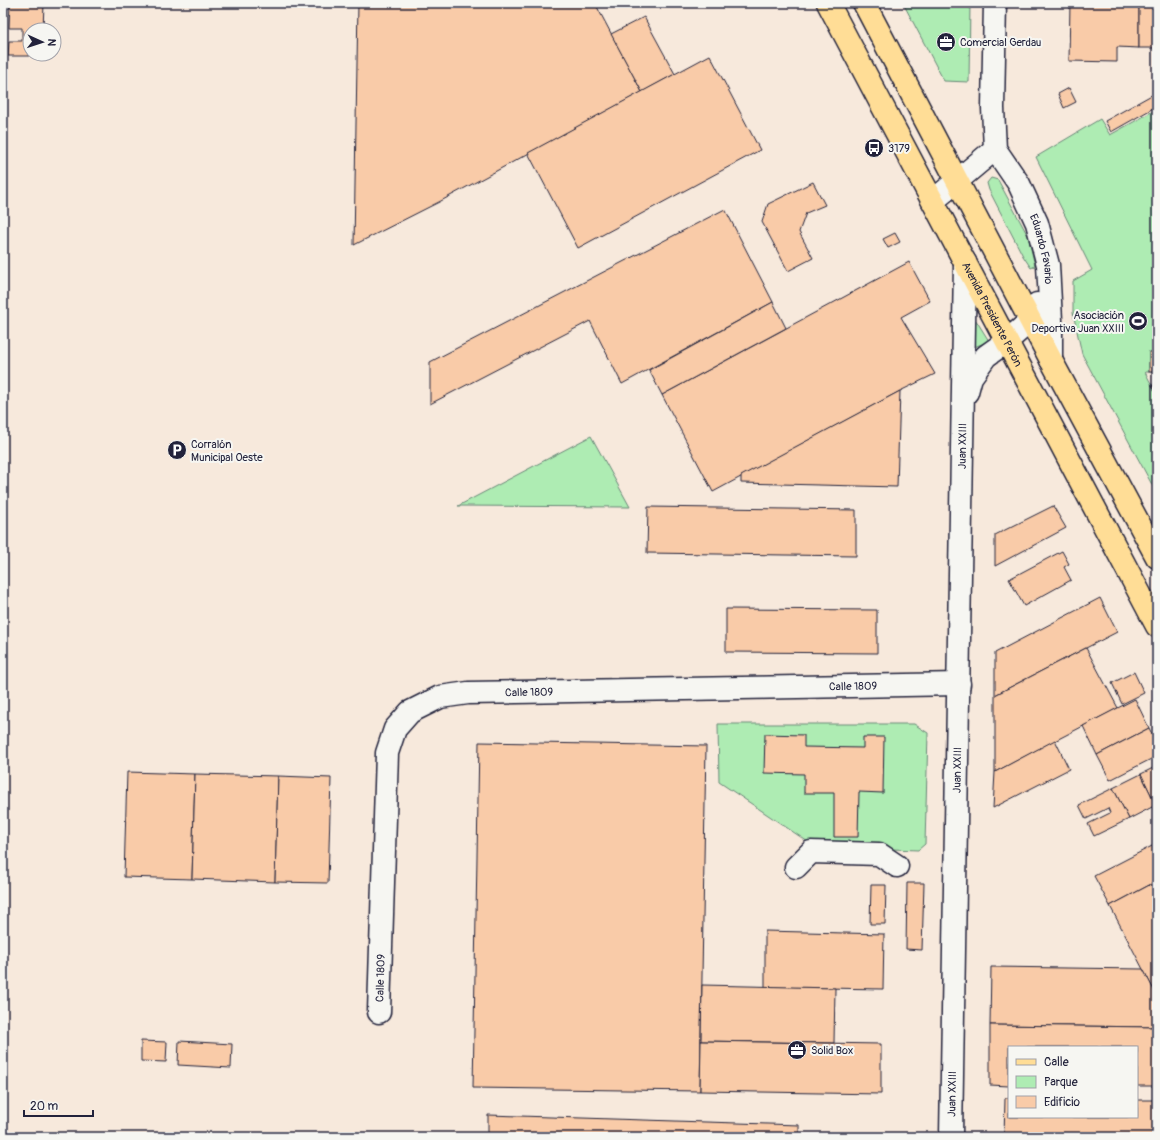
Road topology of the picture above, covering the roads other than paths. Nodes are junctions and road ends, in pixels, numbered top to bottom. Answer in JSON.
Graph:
{"nodes":[{"id":1,"x":828,"y":3,"type":"edge"},
{"id":2,"x":864,"y":3,"type":"edge"},
{"id":3,"x":995,"y":3,"type":"edge"},
{"id":4,"x":995,"y":149,"type":"junction"},
{"id":5,"x":957,"y":180,"type":"junction"},
{"id":6,"x":933,"y":201,"type":"junction"},
{"id":7,"x":965,"y":262,"type":"junction"},
{"id":8,"x":1048,"y":265,"type":"junction"},
{"id":9,"x":1030,"y":321,"type":"junction"},
{"id":10,"x":1007,"y":342,"type":"junction"},
{"id":11,"x":1051,"y":360,"type":"junction"},
{"id":12,"x":964,"y":402,"type":"junction"},
{"id":13,"x":1157,"y":557,"type":"edge"},
{"id":14,"x":1157,"y":626,"type":"edge"},
{"id":15,"x":959,"y":684,"type":"junction"},
{"id":16,"x":897,"y":866,"type":"dead end"},
{"id":17,"x":796,"y":867,"type":"dead end"},
{"id":18,"x":379,"y":1012,"type":"dead end"},
{"id":19,"x":951,"y":1137,"type":"edge"}],
"edges":[{"from":1,"to":6,"type":"main road","name":"Avenida Presidente Perón"},
{"from":2,"to":5,"type":"main road"},
{"from":3,"to":4,"type":"lane"},
{"from":4,"to":5,"type":"lane"},
{"from":4,"to":8,"type":"lane","name":"Eduardo Favario"},
{"from":5,"to":6,"type":"lane"},
{"from":5,"to":9,"type":"main road"},
{"from":6,"to":7,"type":"main road","name":"Avenida Presidente Perón"},
{"from":7,"to":10,"type":"main road","name":"Avenida Presidente Perón"},
{"from":7,"to":12,"type":"lane","name":"Juan XXIII"},
{"from":8,"to":9,"type":"lane","name":"Juan XXIII"},
{"from":8,"to":11,"type":"lane","name":"Eduardo Favario"},
{"from":9,"to":10,"type":"lane","name":"Juan XXIII"},
{"from":9,"to":11,"type":"main road"},
{"from":10,"to":12,"type":"lane","name":"Juan XXIII"},
{"from":10,"to":14,"type":"main road","name":"Avenida Presidente Perón"},
{"from":11,"to":13,"type":"main road"},
{"from":12,"to":15,"type":"lane","name":"Juan XXIII"},
{"from":15,"to":18,"type":"lane","name":"Calle 1809"},
{"from":15,"to":19,"type":"lane","name":"Juan XXIII"},
{"from":16,"to":17,"type":"lane"}]}
